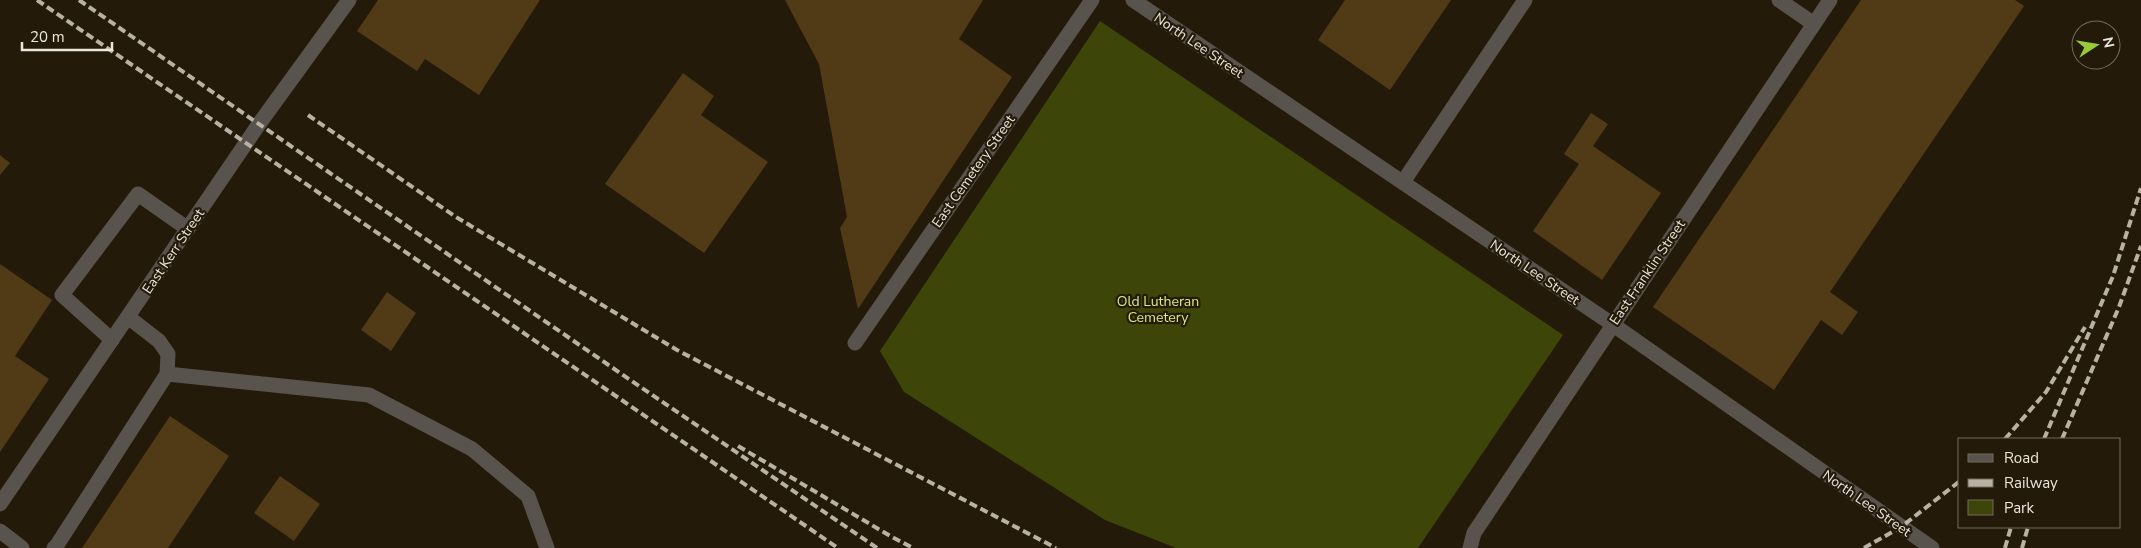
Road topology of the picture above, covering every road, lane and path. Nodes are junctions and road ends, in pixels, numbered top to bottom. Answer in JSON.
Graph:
{"nodes":[{"id":1,"x":349,"y":0,"type":"edge"},
{"id":2,"x":1092,"y":0,"type":"edge"},
{"id":3,"x":1133,"y":0,"type":"edge"},
{"id":4,"x":1524,"y":0,"type":"edge"},
{"id":5,"x":1779,"y":0,"type":"edge"},
{"id":6,"x":1830,"y":0,"type":"edge"},
{"id":7,"x":1814,"y":24,"type":"junction"},
{"id":8,"x":1403,"y":182,"type":"junction"},
{"id":9,"x":188,"y":229,"type":"junction"},
{"id":10,"x":128,"y":317,"type":"junction"},
{"id":11,"x":1612,"y":324,"type":"junction"},
{"id":12,"x":112,"y":340,"type":"junction"},
{"id":13,"x":855,"y":343,"type":"dead end"},
{"id":14,"x":167,"y":374,"type":"junction"},
{"id":15,"x":0,"y":504,"type":"edge"},
{"id":16,"x":0,"y":531,"type":"edge"},
{"id":17,"x":22,"y":548,"type":"edge"},
{"id":18,"x":54,"y":548,"type":"edge"},
{"id":19,"x":547,"y":548,"type":"edge"},
{"id":20,"x":1470,"y":548,"type":"edge"},
{"id":21,"x":1932,"y":548,"type":"edge"}],
"edges":[{"from":1,"to":9,"type":"street","name":"East Kerr Street"},
{"from":2,"to":13,"type":"street","name":"East Cemetery Street"},
{"from":3,"to":8,"type":"street","name":"North Lee Street"},
{"from":4,"to":8,"type":"street"},
{"from":5,"to":7,"type":"street"},
{"from":6,"to":7,"type":"street","name":"East Franklin Street"},
{"from":7,"to":11,"type":"street","name":"East Franklin Street"},
{"from":8,"to":11,"type":"street","name":"North Lee Street"},
{"from":9,"to":10,"type":"street","name":"East Kerr Street"},
{"from":9,"to":12,"type":"street"},
{"from":10,"to":12,"type":"street","name":"East Kerr Street"},
{"from":10,"to":14,"type":"street"},
{"from":11,"to":20,"type":"street","name":"East Franklin Street"},
{"from":11,"to":21,"type":"street","name":"North Lee Street"},
{"from":12,"to":15,"type":"street","name":"East Kerr Street"},
{"from":14,"to":18,"type":"street"},
{"from":14,"to":19,"type":"street"},
{"from":16,"to":17,"type":"street"}]}
